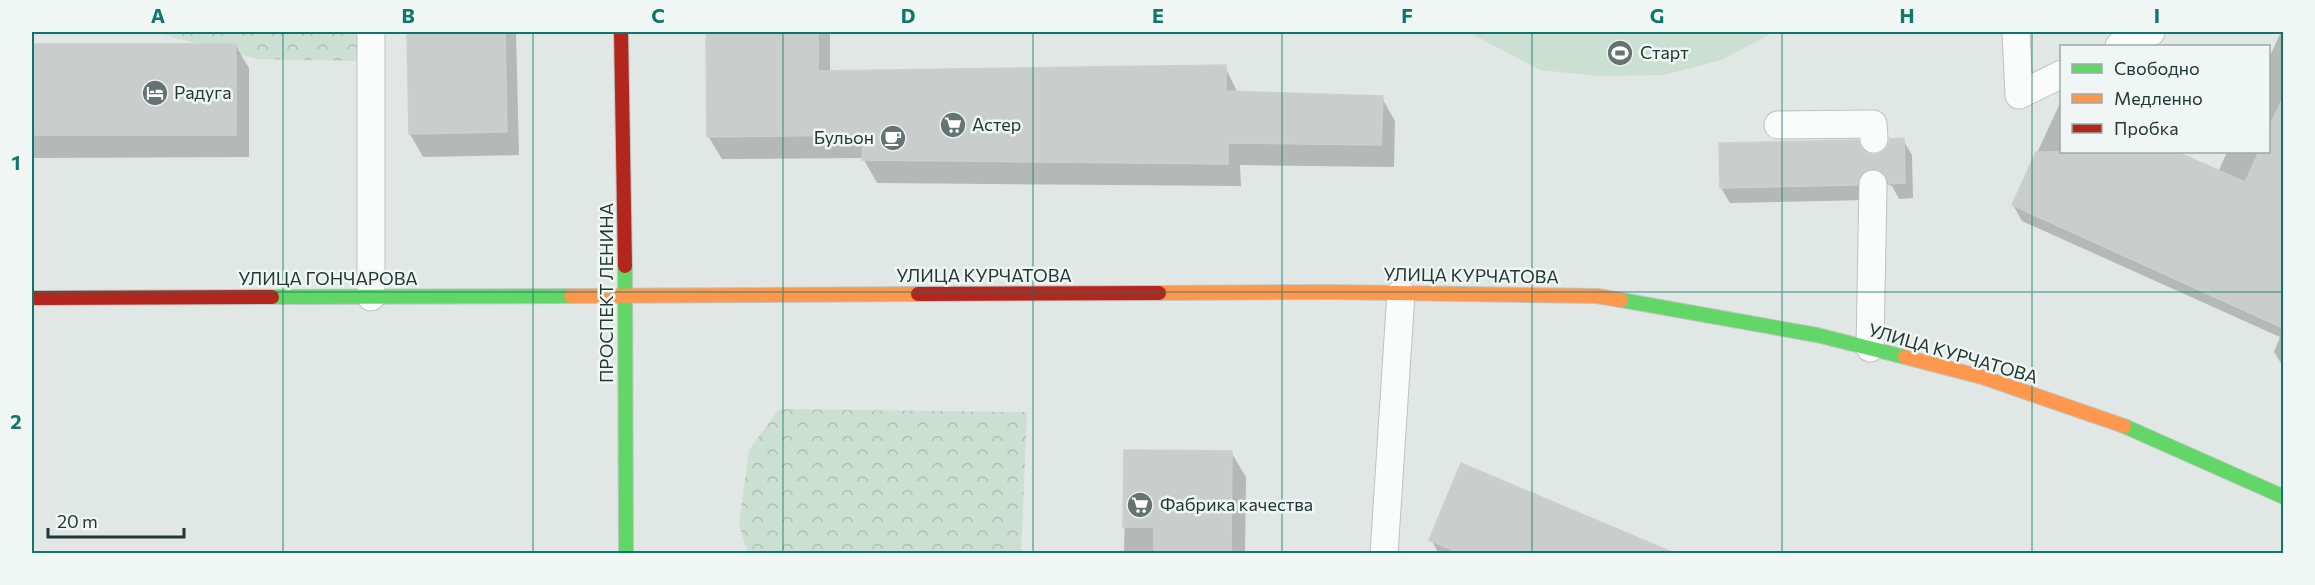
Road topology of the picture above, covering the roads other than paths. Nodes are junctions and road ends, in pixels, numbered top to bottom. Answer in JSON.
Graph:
{"nodes":[{"id":1,"x":370,"y":32,"type":"edge"},
{"id":2,"x":621,"y":32,"type":"edge"},
{"id":3,"x":2016,"y":32,"type":"edge"},
{"id":4,"x":2151,"y":32,"type":"edge"},
{"id":5,"x":2121,"y":45,"type":"edge"},
{"id":6,"x":2060,"y":74,"type":"edge"},
{"id":7,"x":1778,"y":125,"type":"dead end"},
{"id":8,"x":1874,"y":139,"type":"dead end"},
{"id":9,"x":1873,"y":184,"type":"dead end"},
{"id":10,"x":1401,"y":293,"type":"junction"},
{"id":11,"x":626,"y":296,"type":"junction"},
{"id":12,"x":371,"y":297,"type":"junction"},
{"id":13,"x":32,"y":298,"type":"edge"},
{"id":14,"x":1870,"y":348,"type":"junction"},
{"id":15,"x":2283,"y":497,"type":"edge"},
{"id":16,"x":626,"y":554,"type":"edge"},
{"id":17,"x":1384,"y":554,"type":"edge"}],
"edges":[{"from":1,"to":12,"type":"lane"},
{"from":2,"to":11,"type":"street","name":"ПРОСПЕКТ ЛЕНИНА"},
{"from":3,"to":6,"type":"lane"},
{"from":4,"to":5,"type":"lane"},
{"from":7,"to":8,"type":"lane"},
{"from":9,"to":14,"type":"lane"},
{"from":10,"to":11,"type":"street","name":"УЛИЦА КУРЧАТОВА"},
{"from":10,"to":14,"type":"street","name":"УЛИЦА КУРЧАТОВА"},
{"from":10,"to":17,"type":"lane"},
{"from":11,"to":12,"type":"street","name":"УЛИЦА ГОНЧАРОВА"},
{"from":11,"to":16,"type":"street","name":"ПРОСПЕКТ ЛЕНИНА"},
{"from":12,"to":13,"type":"street","name":"УЛИЦА ГОНЧАРОВА"},
{"from":14,"to":15,"type":"street","name":"УЛИЦА КУРЧАТОВА"}]}
